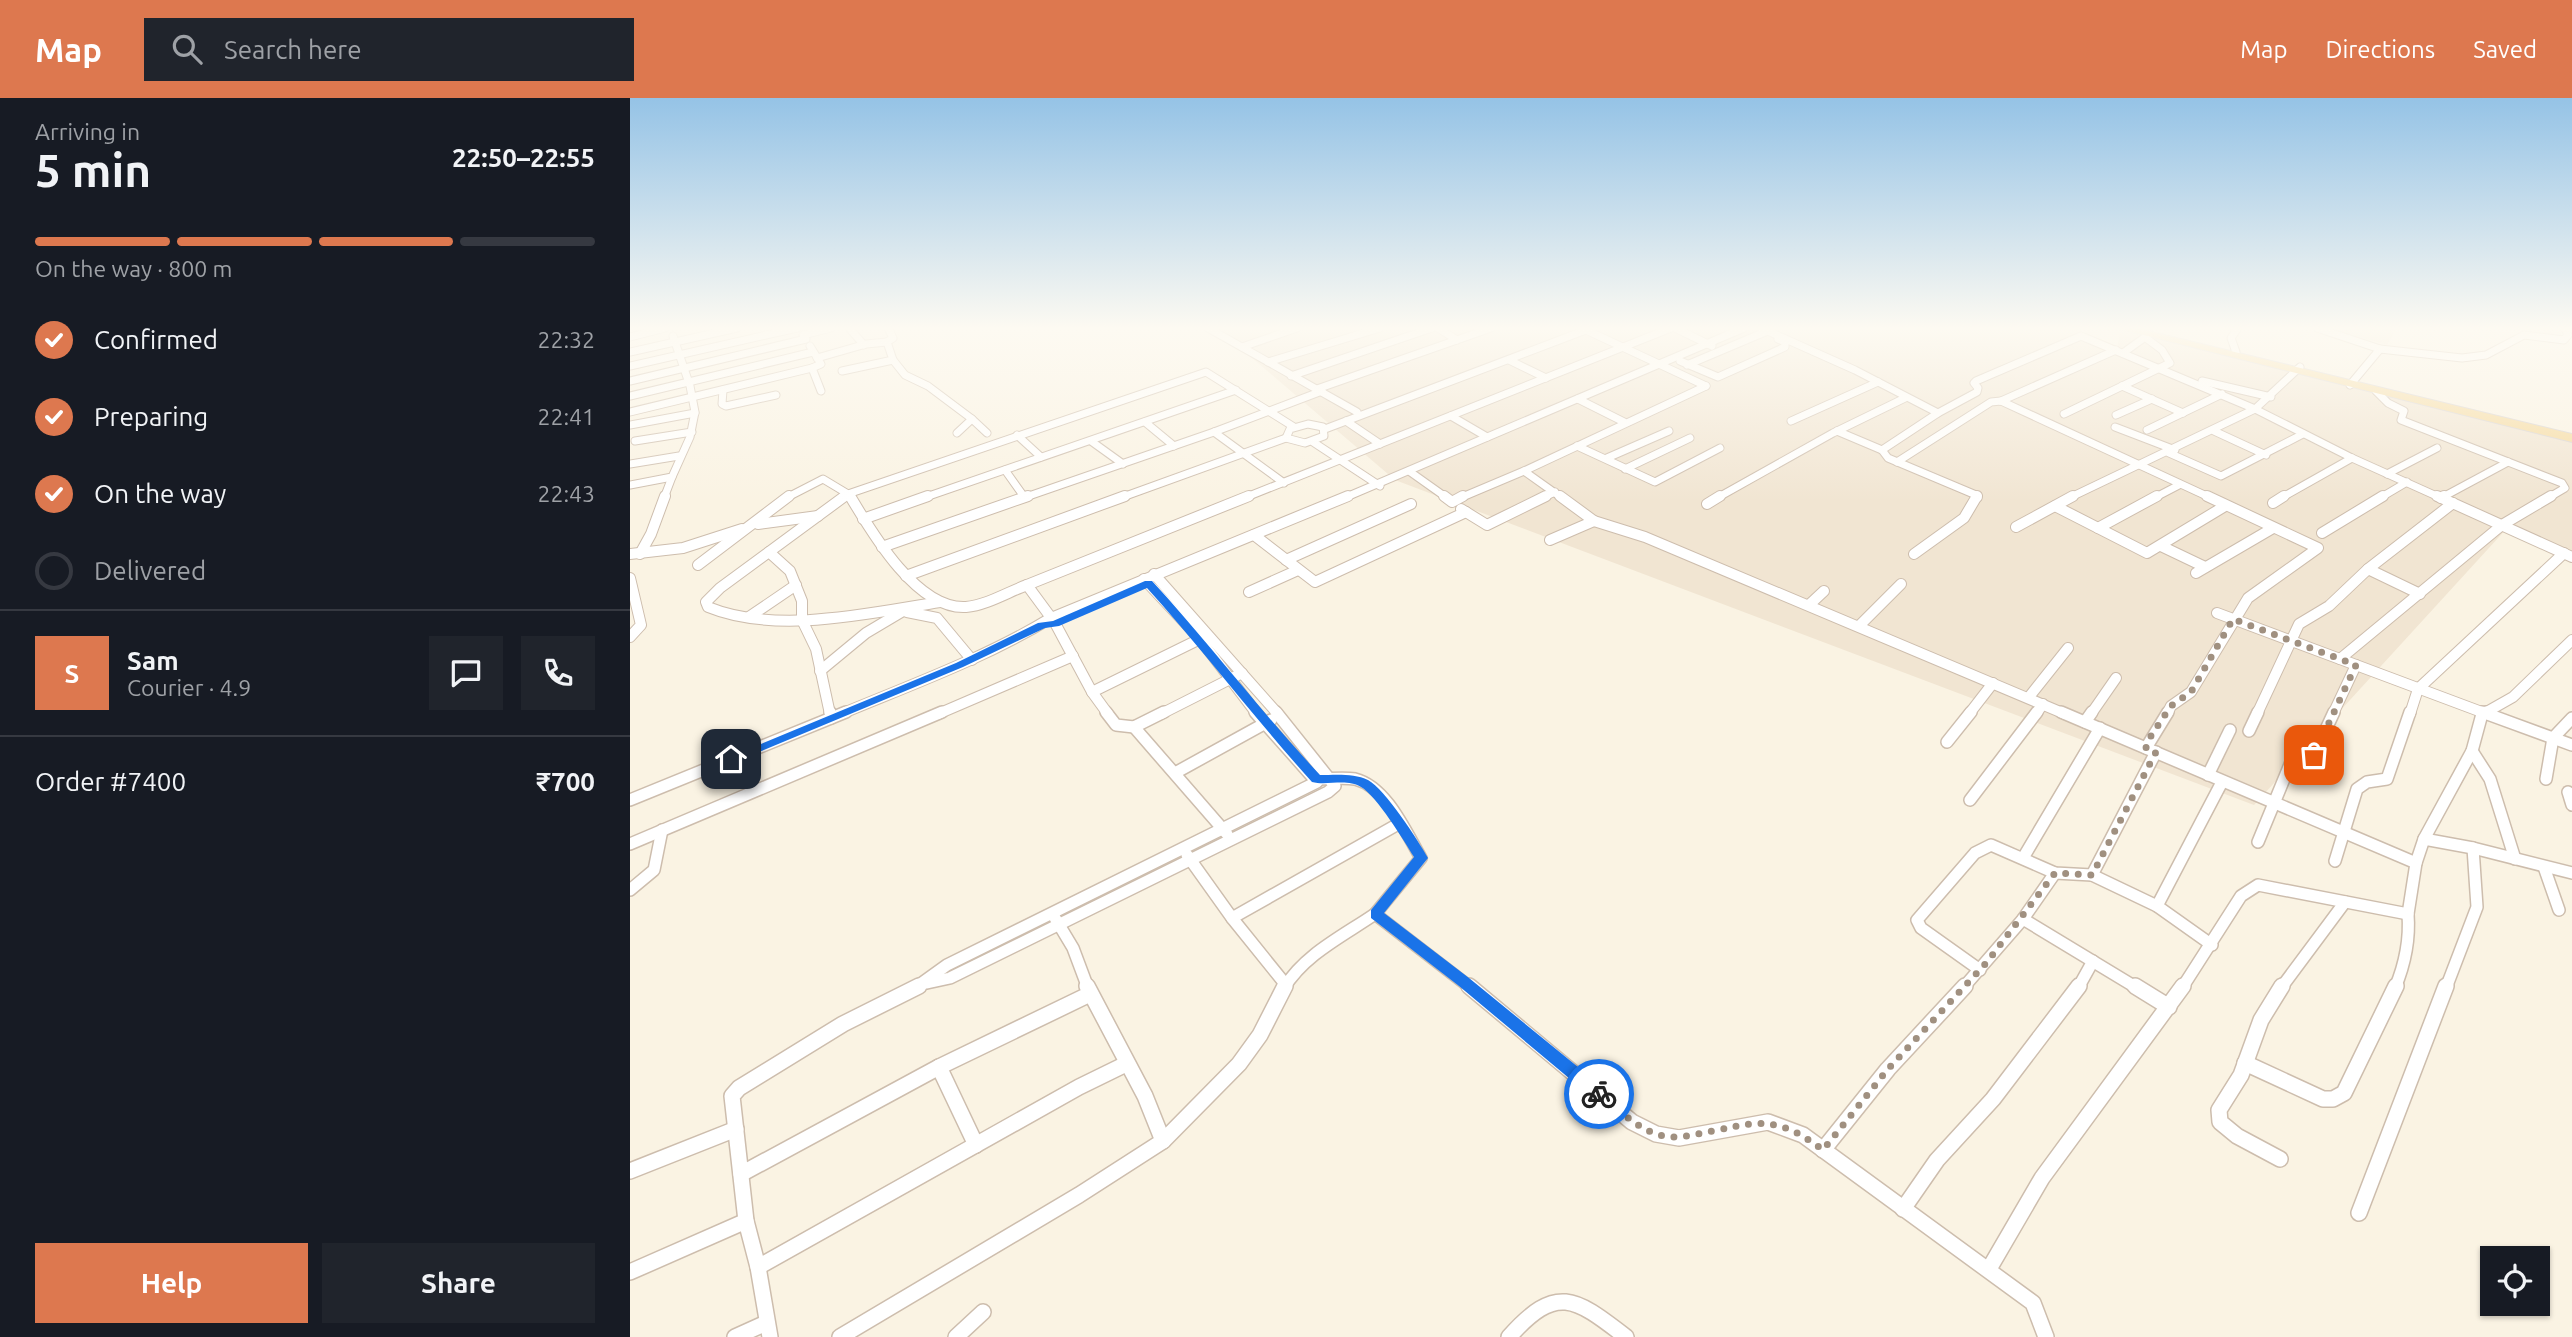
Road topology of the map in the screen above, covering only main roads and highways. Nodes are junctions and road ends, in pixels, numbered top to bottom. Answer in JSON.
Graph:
{"nodes":[{"id":1,"x":2360,"y":386,"type":"edge"},
{"id":2,"x":2364,"y":386,"type":"edge"},
{"id":3,"x":2572,"y":433,"type":"edge"},
{"id":4,"x":2572,"y":438,"type":"edge"}],
"edges":[{"from":1,"to":4,"type":"main road"},
{"from":2,"to":3,"type":"main road"}]}
